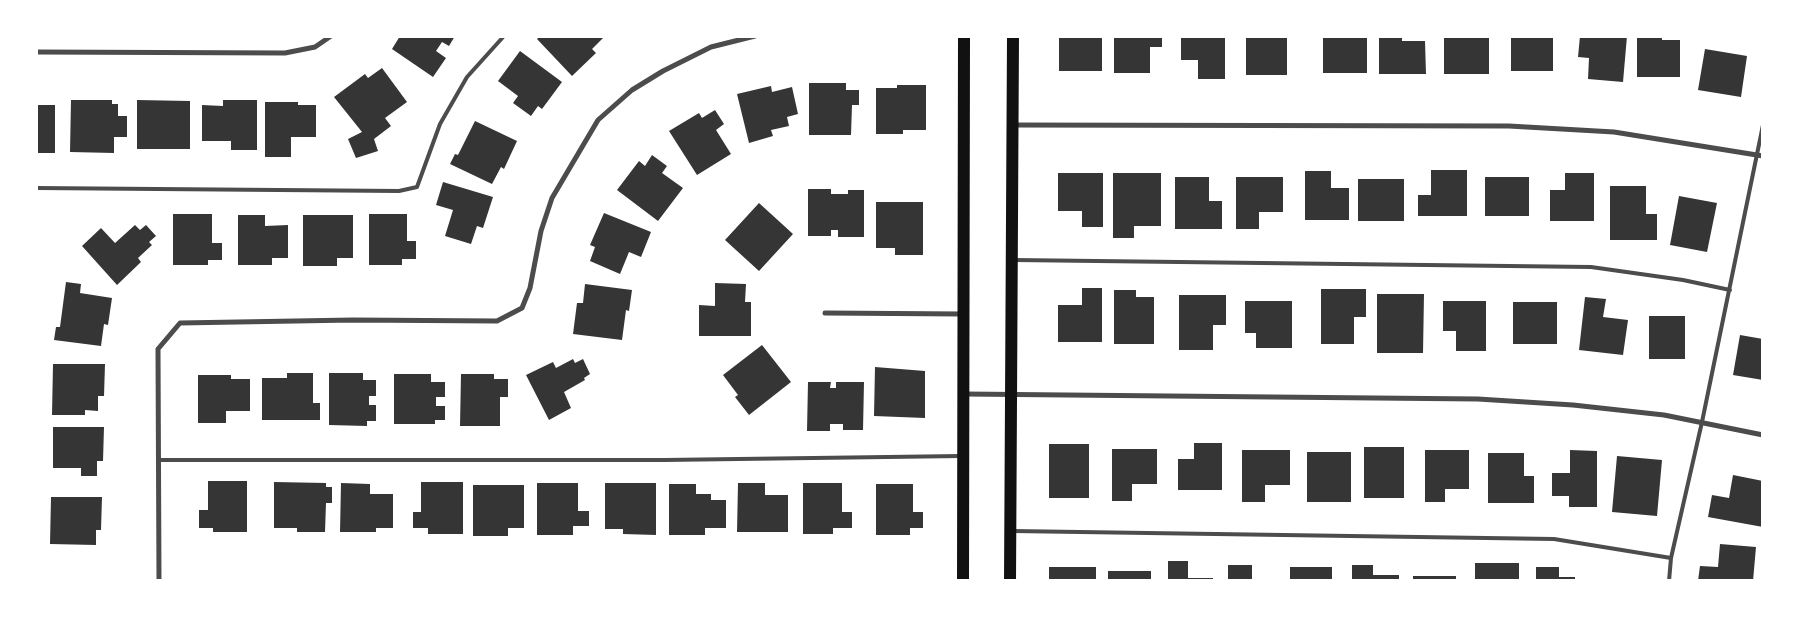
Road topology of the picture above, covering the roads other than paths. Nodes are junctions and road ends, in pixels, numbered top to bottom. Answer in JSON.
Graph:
{"nodes":[{"id":1,"x":331,"y":36,"type":"edge"},
{"id":2,"x":504,"y":36,"type":"edge"},
{"id":3,"x":755,"y":36,"type":"edge"},
{"id":4,"x":964,"y":36,"type":"edge"},
{"id":5,"x":1013,"y":36,"type":"edge"},
{"id":6,"x":36,"y":52,"type":"edge"},
{"id":7,"x":1012,"y":125,"type":"junction"},
{"id":8,"x":1763,"y":125,"type":"edge"},
{"id":9,"x":1756,"y":155,"type":"junction"},
{"id":10,"x":1763,"y":156,"type":"edge"},
{"id":11,"x":36,"y":188,"type":"edge"},
{"id":12,"x":1012,"y":260,"type":"junction"},
{"id":13,"x":1730,"y":290,"type":"junction"},
{"id":14,"x":825,"y":313,"type":"dead end"},
{"id":15,"x":963,"y":314,"type":"junction"},
{"id":16,"x":962,"y":394,"type":"junction"},
{"id":17,"x":1011,"y":395,"type":"junction"},
{"id":18,"x":1702,"y":422,"type":"junction"},
{"id":19,"x":1763,"y":435,"type":"edge"},
{"id":20,"x":963,"y":456,"type":"junction"},
{"id":21,"x":158,"y":460,"type":"junction"},
{"id":22,"x":1010,"y":531,"type":"junction"},
{"id":23,"x":1671,"y":558,"type":"junction"},
{"id":24,"x":159,"y":581,"type":"edge"},
{"id":25,"x":963,"y":581,"type":"edge"},
{"id":26,"x":1010,"y":581,"type":"edge"},
{"id":27,"x":1669,"y":581,"type":"edge"}],
"edges":[{"from":1,"to":6,"type":"street"},
{"from":2,"to":11,"type":"lane"},
{"from":3,"to":21,"type":"street"},
{"from":4,"to":15,"type":"main road"},
{"from":5,"to":7,"type":"main road"},
{"from":7,"to":9,"type":"street"},
{"from":7,"to":12,"type":"main road"},
{"from":8,"to":9,"type":"lane"},
{"from":9,"to":10,"type":"street"},
{"from":9,"to":13,"type":"lane"},
{"from":12,"to":13,"type":"lane"},
{"from":12,"to":17,"type":"main road"},
{"from":13,"to":18,"type":"lane"},
{"from":14,"to":15,"type":"street"},
{"from":15,"to":16,"type":"main road"},
{"from":16,"to":17,"type":"street"},
{"from":16,"to":20,"type":"main road"},
{"from":17,"to":18,"type":"street"},
{"from":17,"to":22,"type":"main road"},
{"from":18,"to":19,"type":"street"},
{"from":18,"to":23,"type":"lane"},
{"from":20,"to":21,"type":"lane"},
{"from":20,"to":25,"type":"main road"},
{"from":21,"to":24,"type":"street"},
{"from":22,"to":23,"type":"lane"},
{"from":22,"to":26,"type":"main road"},
{"from":23,"to":27,"type":"lane"}]}
